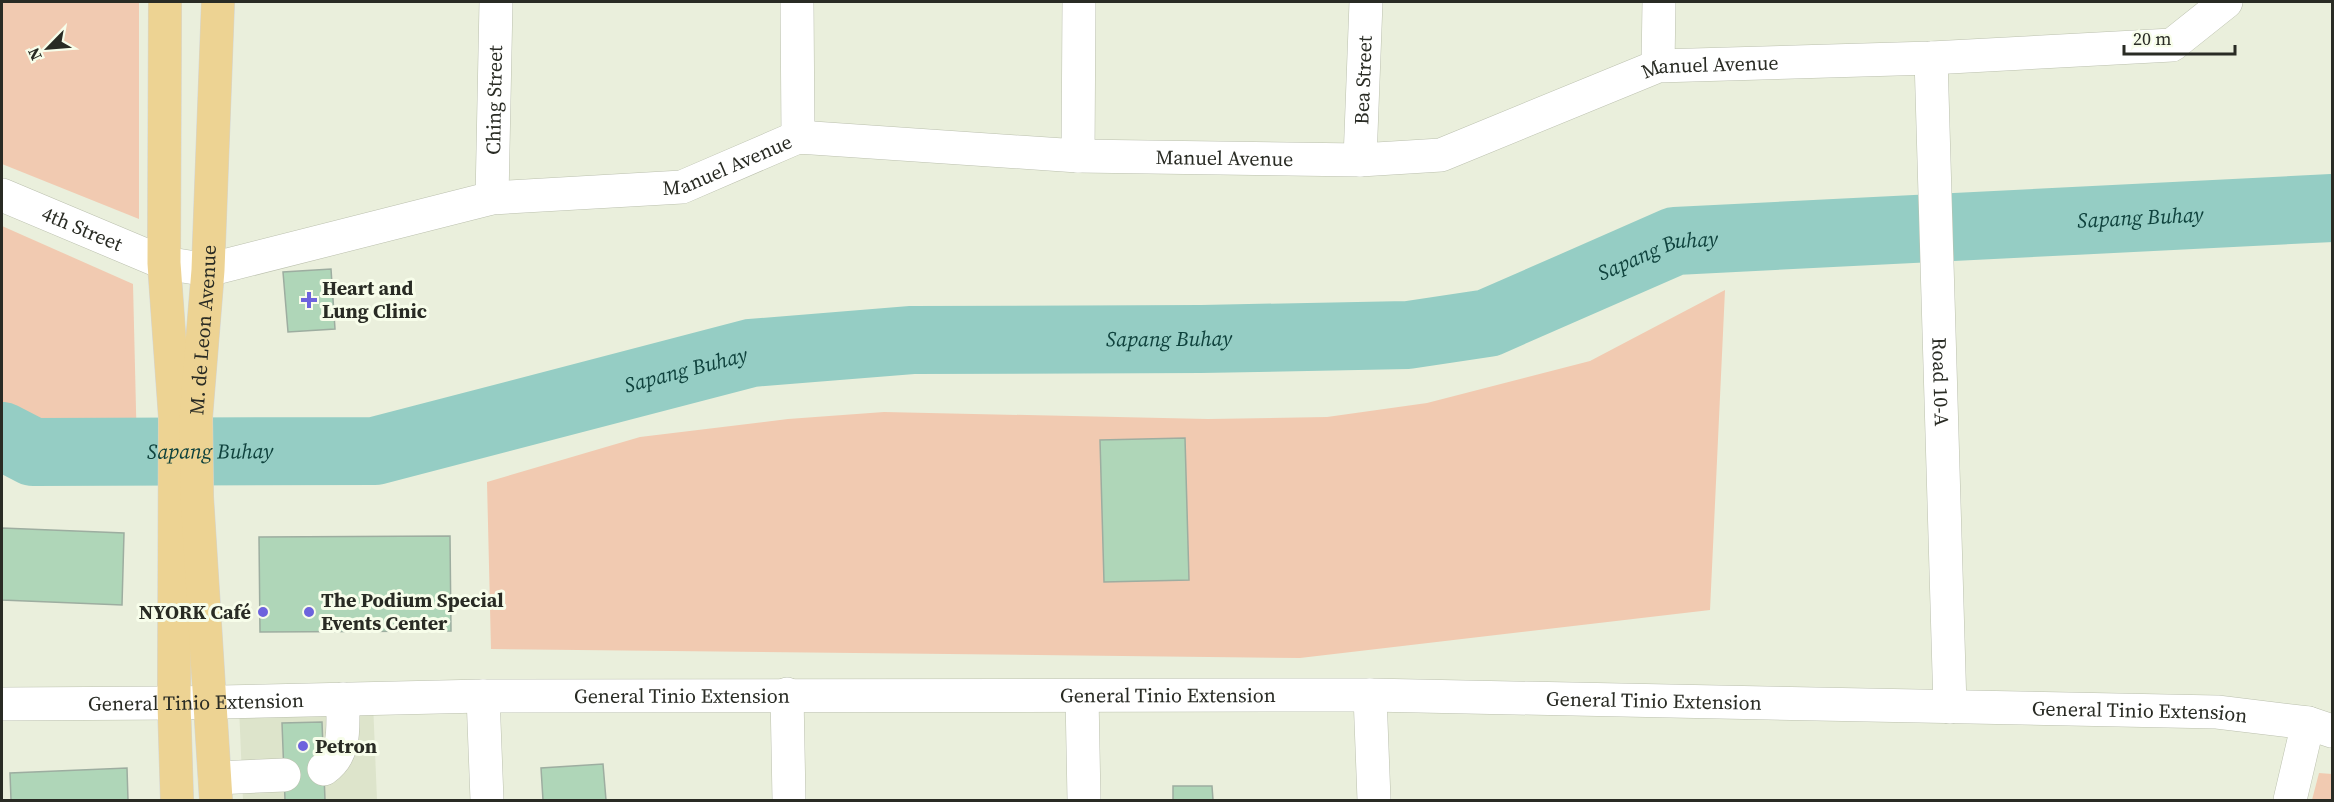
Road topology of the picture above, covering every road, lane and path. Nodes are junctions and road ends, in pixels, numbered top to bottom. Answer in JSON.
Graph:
{"nodes":[{"id":1,"x":165,"y":2,"type":"edge"},
{"id":2,"x":218,"y":2,"type":"edge"},
{"id":3,"x":495,"y":2,"type":"edge"},
{"id":4,"x":797,"y":2,"type":"edge"},
{"id":5,"x":1079,"y":2,"type":"edge"},
{"id":6,"x":1365,"y":2,"type":"edge"},
{"id":7,"x":1659,"y":2,"type":"edge"},
{"id":8,"x":2226,"y":2,"type":"edge"},
{"id":9,"x":1931,"y":58,"type":"junction"},
{"id":10,"x":1658,"y":66,"type":"junction"},
{"id":11,"x":798,"y":137,"type":"junction"},
{"id":12,"x":1078,"y":156,"type":"junction"},
{"id":13,"x":1360,"y":160,"type":"junction"},
{"id":14,"x":2,"y":195,"type":"edge"},
{"id":15,"x":492,"y":198,"type":"junction"},
{"id":16,"x":164,"y":263,"type":"junction"},
{"id":17,"x":208,"y":270,"type":"junction"},
{"id":18,"x":185,"y":417,"type":"junction"},
{"id":19,"x":186,"y":496,"type":"junction"},
{"id":20,"x":787,"y":694,"type":"junction"},
{"id":21,"x":1370,"y":694,"type":"junction"},
{"id":22,"x":483,"y":696,"type":"junction"},
{"id":23,"x":1082,"y":696,"type":"junction"},
{"id":24,"x":343,"y":699,"type":"junction"},
{"id":25,"x":209,"y":701,"type":"junction"},
{"id":26,"x":174,"y":703,"type":"junction"},
{"id":27,"x":2,"y":704,"type":"edge"},
{"id":28,"x":1950,"y":707,"type":"junction"},
{"id":29,"x":2320,"y":727,"type":"edge"},
{"id":30,"x":324,"y":769,"type":"dead end"},
{"id":31,"x":284,"y":775,"type":"dead end"},
{"id":32,"x":215,"y":789,"type":"edge"},
{"id":33,"x":177,"y":801,"type":"edge"},
{"id":34,"x":487,"y":801,"type":"edge"},
{"id":35,"x":789,"y":801,"type":"edge"},
{"id":36,"x":1084,"y":801,"type":"edge"},
{"id":37,"x":1374,"y":801,"type":"edge"},
{"id":38,"x":2290,"y":801,"type":"edge"}],
"edges":[{"from":1,"to":16,"type":"main road","name":"M. de Leon Avenue"},
{"from":2,"to":17,"type":"main road","name":"M. de Leon Avenue"},
{"from":3,"to":15,"type":"street","name":"Ching Street"},
{"from":4,"to":11,"type":"street"},
{"from":5,"to":12,"type":"street"},
{"from":6,"to":13,"type":"street","name":"Bea Street"},
{"from":7,"to":10,"type":"street"},
{"from":8,"to":9,"type":"street","name":"Manuel Avenue"},
{"from":9,"to":10,"type":"street","name":"Manuel Avenue"},
{"from":9,"to":28,"type":"street","name":"Road 10-A"},
{"from":10,"to":13,"type":"street","name":"Manuel Avenue"},
{"from":11,"to":12,"type":"street","name":"Manuel Avenue"},
{"from":11,"to":15,"type":"street","name":"Manuel Avenue"},
{"from":12,"to":13,"type":"street","name":"Manuel Avenue"},
{"from":14,"to":16,"type":"street","name":"4th Street"},
{"from":15,"to":17,"type":"street","name":"Manuel Avenue"},
{"from":16,"to":17,"type":"street","name":"4th Street"},
{"from":16,"to":18,"type":"main road","name":"M. de Leon Avenue"},
{"from":17,"to":18,"type":"main road","name":"M. de Leon Avenue"},
{"from":18,"to":19,"type":"main road","name":"M. de Leon Avenue"},
{"from":19,"to":25,"type":"main road","name":"M. de Leon Avenue"},
{"from":19,"to":26,"type":"main road","name":"M. de Leon Avenue"},
{"from":20,"to":22,"type":"street","name":"General Tinio Extension"},
{"from":20,"to":23,"type":"street","name":"General Tinio Extension"},
{"from":20,"to":35,"type":"street"},
{"from":21,"to":23,"type":"street","name":"General Tinio Extension"},
{"from":21,"to":28,"type":"street","name":"General Tinio Extension"},
{"from":21,"to":37,"type":"street"},
{"from":22,"to":24,"type":"street","name":"General Tinio Extension"},
{"from":22,"to":34,"type":"street"},
{"from":23,"to":36,"type":"street"},
{"from":24,"to":25,"type":"street","name":"General Tinio Extension"},
{"from":24,"to":30,"type":"street"},
{"from":25,"to":26,"type":"street","name":"General Tinio Extension"},
{"from":25,"to":32,"type":"main road","name":"M. de Leon Avenue"},
{"from":26,"to":27,"type":"street","name":"General Tinio Extension"},
{"from":26,"to":33,"type":"main road","name":"M. de Leon Avenue"},
{"from":28,"to":29,"type":"street","name":"General Tinio Extension"},
{"from":29,"to":38,"type":"street"},
{"from":31,"to":32,"type":"street"}]}
